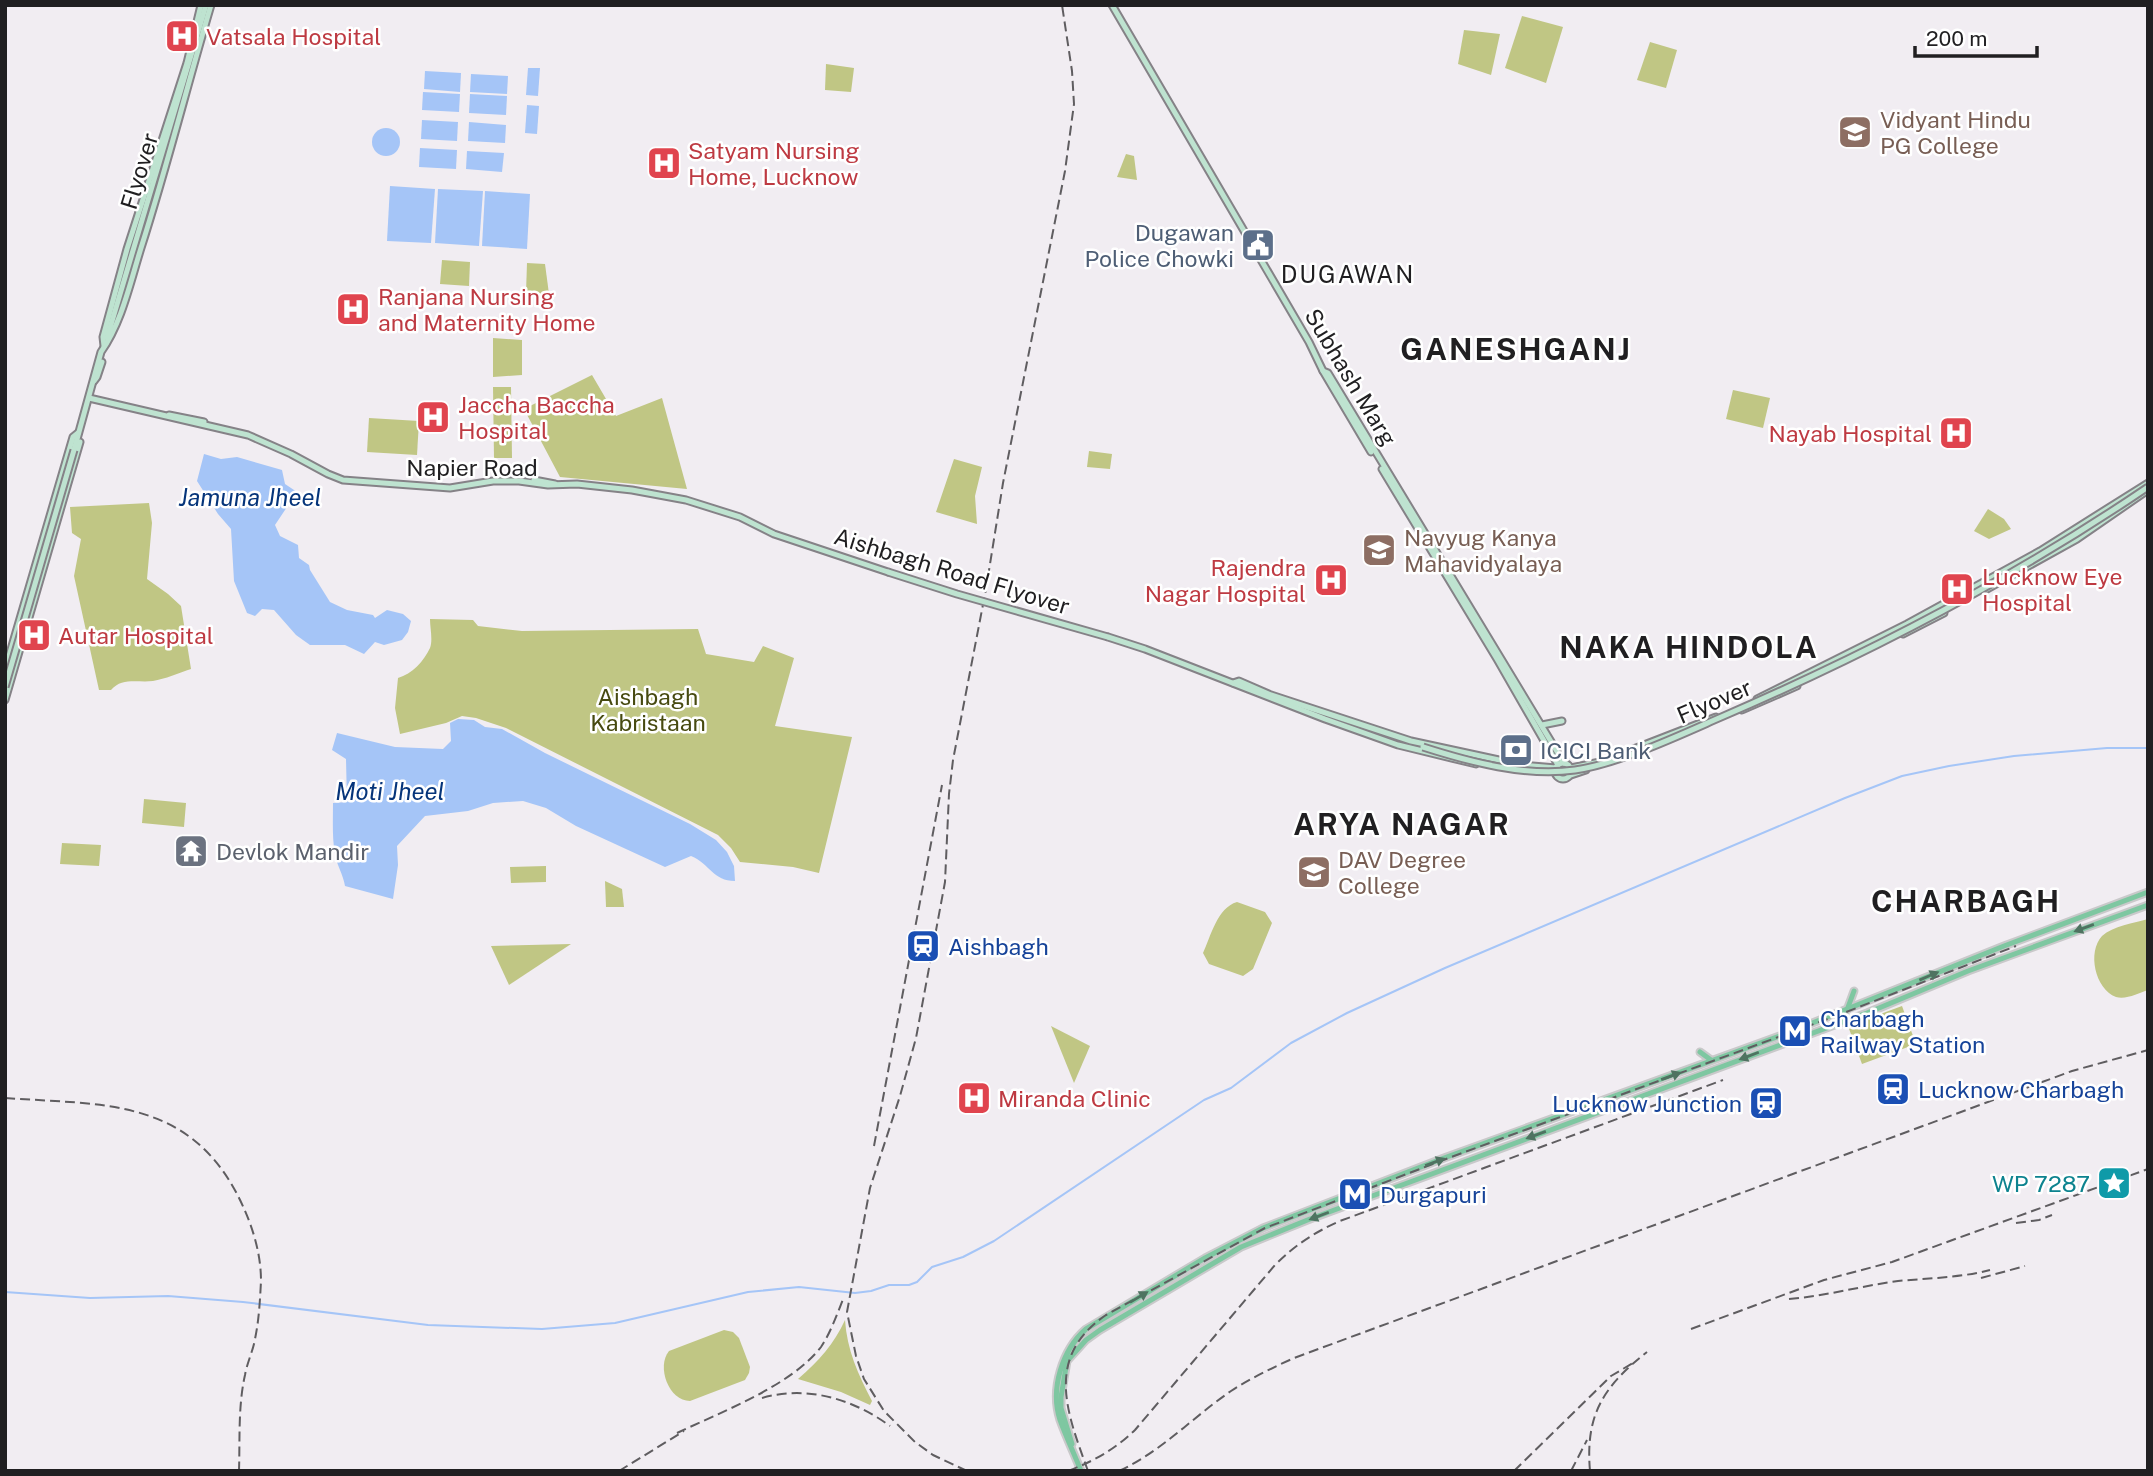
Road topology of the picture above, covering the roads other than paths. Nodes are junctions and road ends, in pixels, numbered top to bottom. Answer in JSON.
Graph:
{"nodes":[{"id":1,"x":206,"y":5,"type":"edge"},
{"id":2,"x":1112,"y":5,"type":"edge"},
{"id":3,"x":104,"y":348,"type":"junction"},
{"id":4,"x":1323,"y":371,"type":"junction"},
{"id":5,"x":91,"y":399,"type":"junction"},
{"id":6,"x":79,"y":432,"type":"junction"},
{"id":7,"x":2148,"y":487,"type":"edge"},
{"id":8,"x":774,"y":534,"type":"joint"},
{"id":9,"x":15,"y":666,"type":"junction"},
{"id":10,"x":6,"y":667,"type":"edge"},
{"id":11,"x":5,"y":687,"type":"edge"},
{"id":12,"x":5,"y":699,"type":"edge"},
{"id":13,"x":1562,"y":721,"type":"dead end"},
{"id":14,"x":1542,"y":725,"type":"junction"},
{"id":15,"x":1407,"y":743,"type":"junction"},
{"id":16,"x":1559,"y":768,"type":"junction"},
{"id":17,"x":1571,"y":771,"type":"junction"},
{"id":18,"x":2148,"y":892,"type":"edge"},
{"id":19,"x":2148,"y":905,"type":"edge"},
{"id":20,"x":1854,"y":991,"type":"dead end"},
{"id":21,"x":1888,"y":993,"type":"junction"},
{"id":22,"x":1893,"y":1002,"type":"junction"},
{"id":23,"x":1847,"y":1010,"type":"junction"},
{"id":24,"x":1700,"y":1052,"type":"dead end"},
{"id":25,"x":1714,"y":1060,"type":"junction"},
{"id":26,"x":1637,"y":1088,"type":"junction"},
{"id":27,"x":1640,"y":1097,"type":"junction"},
{"id":28,"x":1593,"y":1104,"type":"junction"},
{"id":29,"x":1596,"y":1113,"type":"junction"},
{"id":30,"x":1072,"y":1448,"type":"junction"},
{"id":31,"x":1080,"y":1468,"type":"edge"}],
"edges":[{"from":1,"to":3,"type":"main road","name":"Flyover"},
{"from":1,"to":3,"type":"main road"},
{"from":1,"to":3,"type":"main road"},
{"from":2,"to":4,"type":"main road","name":"Subhash Marg"},
{"from":3,"to":5,"type":"main road"},
{"from":4,"to":14,"type":"main road","name":"Subhash Marg"},
{"from":4,"to":16,"type":"main road"},
{"from":5,"to":6,"type":"main road"},
{"from":5,"to":8,"type":"main road","name":"Napier Road"},
{"from":6,"to":9,"type":"main road"},
{"from":6,"to":10,"type":"main road"},
{"from":6,"to":11,"type":"main road","bridge":true},
{"from":7,"to":15,"type":"main road","name":"Flyover","bridge":true},
{"from":7,"to":17,"type":"main road"},
{"from":8,"to":15,"type":"main road","name":"Aishbagh Road Flyover","bridge":true},
{"from":9,"to":10,"type":"main road"},
{"from":9,"to":12,"type":"main road"},
{"from":13,"to":14,"type":"main road"},
{"from":14,"to":16,"type":"main road","name":"Subhash Marg"},
{"from":15,"to":16,"type":"main road"},
{"from":16,"to":17,"type":"main road"},
{"from":16,"to":17,"type":"main road"},
{"from":21,"to":18,"type":"main road","one_way":true},
{"from":19,"to":22,"type":"main road","one_way":true},
{"from":20,"to":23,"type":"main road"},
{"from":21,"to":22,"type":"main road"},
{"from":21,"to":23,"type":"main road"},
{"from":22,"to":27,"type":"main road","one_way":true},
{"from":23,"to":25,"type":"main road"},
{"from":24,"to":25,"type":"main road"},
{"from":26,"to":25,"type":"main road","one_way":true},
{"from":26,"to":27,"type":"main road"},
{"from":26,"to":28,"type":"main road"},
{"from":27,"to":29,"type":"main road"},
{"from":28,"to":29,"type":"main road"},
{"from":30,"to":28,"type":"main road","one_way":true},
{"from":29,"to":30,"type":"main road","one_way":true},
{"from":30,"to":31,"type":"main road"}]}
